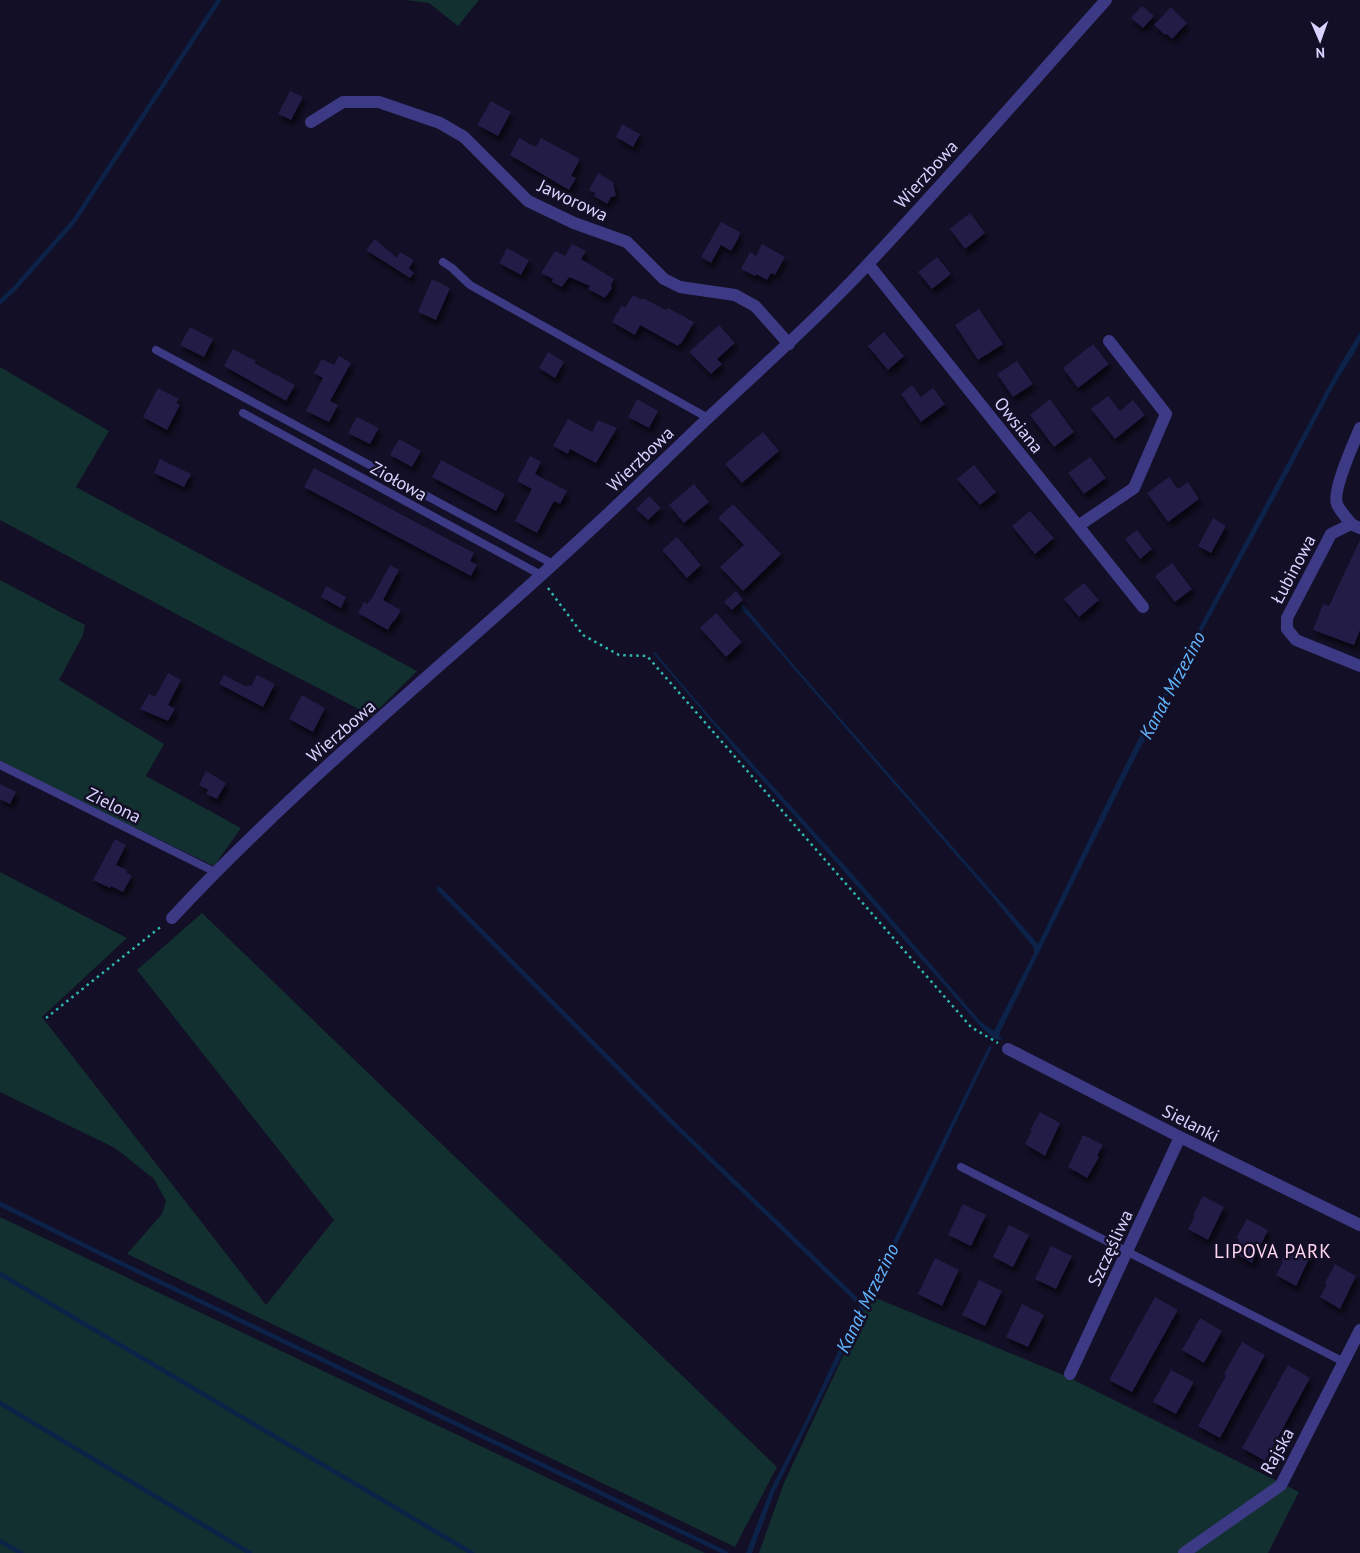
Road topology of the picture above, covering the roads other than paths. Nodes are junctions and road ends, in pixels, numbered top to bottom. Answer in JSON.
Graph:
{"nodes":[{"id":1,"x":1106,"y":0,"type":"edge"},
{"id":2,"x":311,"y":122,"type":"dead end"},
{"id":3,"x":443,"y":262,"type":"dead end"},
{"id":4,"x":868,"y":264,"type":"junction"},
{"id":5,"x":1109,"y":341,"type":"dead end"},
{"id":6,"x":789,"y":344,"type":"junction"},
{"id":7,"x":156,"y":350,"type":"dead end"},
{"id":8,"x":243,"y":413,"type":"dead end"},
{"id":9,"x":708,"y":418,"type":"junction"},
{"id":10,"x":1360,"y":428,"type":"edge"},
{"id":11,"x":1078,"y":526,"type":"junction"},
{"id":12,"x":1355,"y":526,"type":"edge"},
{"id":13,"x":553,"y":564,"type":"junction"},
{"id":14,"x":541,"y":575,"type":"junction"},
{"id":15,"x":1143,"y":607,"type":"dead end"},
{"id":16,"x":1360,"y":666,"type":"edge"},
{"id":17,"x":0,"y":765,"type":"edge"},
{"id":18,"x":215,"y":872,"type":"junction"},
{"id":19,"x":172,"y":918,"type":"road end"},
{"id":20,"x":1008,"y":1049,"type":"road end"},
{"id":21,"x":1180,"y":1137,"type":"junction"},
{"id":22,"x":961,"y":1167,"type":"dead end"},
{"id":23,"x":1360,"y":1226,"type":"edge"},
{"id":24,"x":1128,"y":1251,"type":"junction"},
{"id":25,"x":1360,"y":1330,"type":"edge"},
{"id":26,"x":1344,"y":1362,"type":"junction"},
{"id":27,"x":1070,"y":1374,"type":"dead end"},
{"id":28,"x":1184,"y":1553,"type":"edge"}],
"edges":[{"from":1,"to":4,"type":"street","name":"Wierzbowa"},
{"from":2,"to":6,"type":"street","name":"Jaworowa"},
{"from":3,"to":9,"type":"lane"},
{"from":4,"to":6,"type":"street","name":"Wierzbowa"},
{"from":4,"to":11,"type":"street","name":"Owsiana"},
{"from":5,"to":11,"type":"street"},
{"from":6,"to":9,"type":"street","name":"Wierzbowa"},
{"from":7,"to":13,"type":"lane"},
{"from":8,"to":14,"type":"lane","name":"Ziołowa"},
{"from":9,"to":13,"type":"street","name":"Wierzbowa"},
{"from":10,"to":12,"type":"street"},
{"from":11,"to":15,"type":"street","name":"Owsiana"},
{"from":12,"to":16,"type":"street","name":"Łubinowa"},
{"from":13,"to":14,"type":"street","name":"Wierzbowa"},
{"from":14,"to":18,"type":"street","name":"Wierzbowa"},
{"from":17,"to":18,"type":"lane","name":"Zielona"},
{"from":18,"to":19,"type":"street","name":"Wierzbowa"},
{"from":20,"to":21,"type":"street","name":"Sielanki"},
{"from":21,"to":23,"type":"street","name":"Sielanki"},
{"from":21,"to":24,"type":"street","name":"Szczęśliwa"},
{"from":22,"to":24,"type":"lane"},
{"from":24,"to":26,"type":"lane"},
{"from":24,"to":27,"type":"street","name":"Szczęśliwa"},
{"from":25,"to":26,"type":"street","name":"Rajska"},
{"from":26,"to":28,"type":"street","name":"Rajska"}]}
